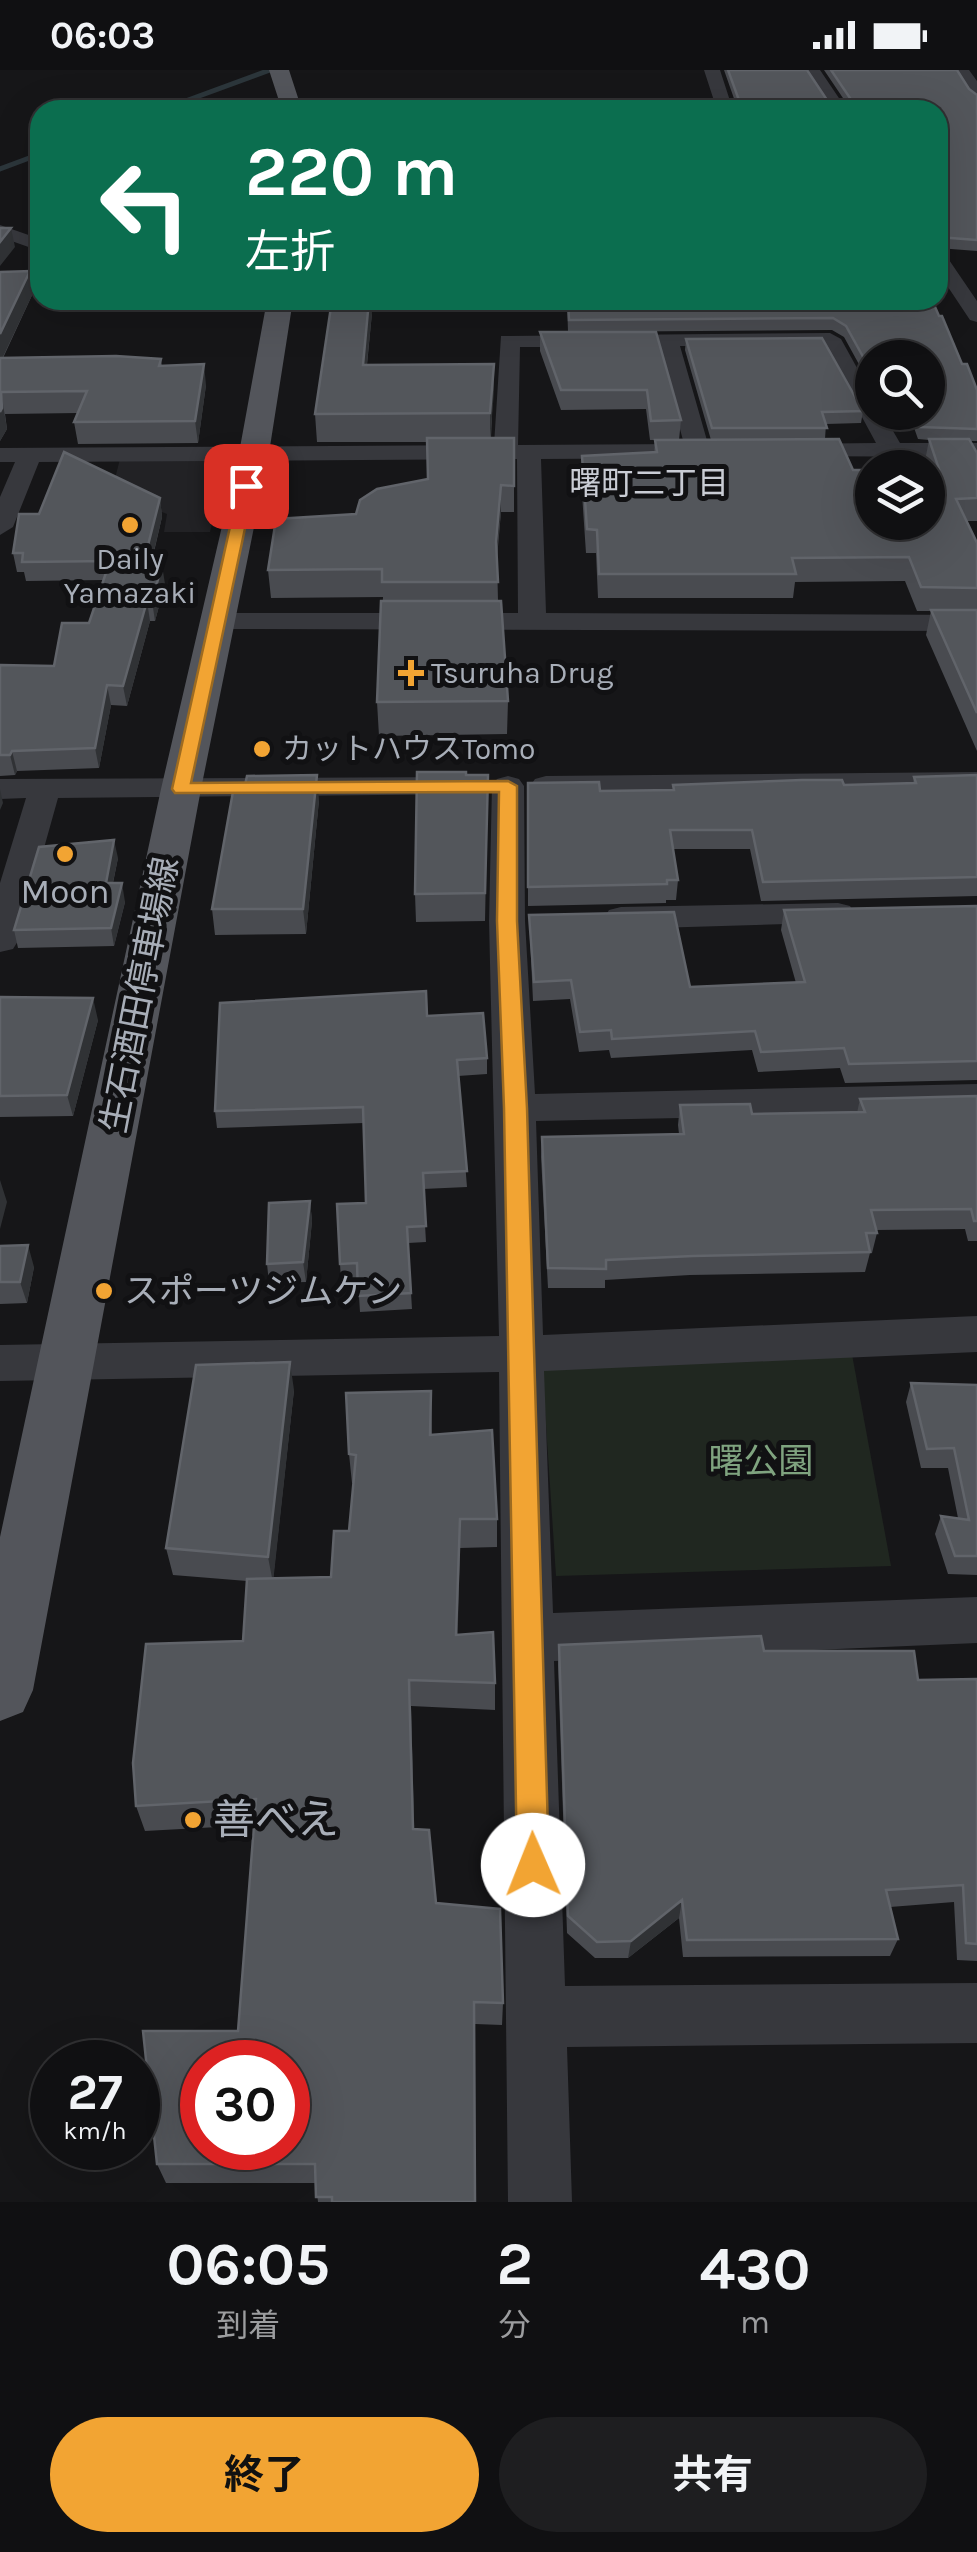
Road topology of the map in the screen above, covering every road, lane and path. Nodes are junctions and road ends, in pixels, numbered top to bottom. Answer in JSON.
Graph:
{"nodes":[{"id":1,"x":279,"y":70,"type":"edge"},
{"id":2,"x":712,"y":70,"type":"edge"},
{"id":3,"x":812,"y":70,"type":"edge"},
{"id":4,"x":961,"y":70,"type":"edge"},
{"id":5,"x":977,"y":92,"type":"edge"},
{"id":6,"x":289,"y":100,"type":"edge"},
{"id":7,"x":722,"y":100,"type":"edge"},
{"id":8,"x":832,"y":100,"type":"edge"},
{"id":9,"x":0,"y":231,"type":"edge"},
{"id":10,"x":30,"y":242,"type":"edge"},
{"id":11,"x":948,"y":271,"type":"edge"},
{"id":12,"x":0,"y":280,"type":"edge"},
{"id":13,"x":30,"y":280,"type":"edge"},
{"id":14,"x":948,"y":299,"type":"edge"},
{"id":15,"x":973,"y":304,"type":"edge"},
{"id":16,"x":278,"y":310,"type":"edge"},
{"id":17,"x":668,"y":342,"type":"junction"},
{"id":18,"x":855,"y":450,"type":"edge"},
{"id":19,"x":892,"y":450,"type":"edge"},
{"id":20,"x":945,"y":450,"type":"edge"},
{"id":21,"x":977,"y":450,"type":"edge"},
{"id":22,"x":698,"y":451,"type":"junction"},
{"id":23,"x":518,"y":452,"type":"junction"},
{"id":24,"x":254,"y":453,"type":"junction"},
{"id":25,"x":0,"y":455,"type":"edge"},
{"id":26,"x":30,"y":455,"type":"junction"},
{"id":27,"x":0,"y":525,"type":"edge"},
{"id":28,"x":218,"y":621,"type":"junction"},
{"id":29,"x":532,"y":622,"type":"junction"},
{"id":30,"x":977,"y":623,"type":"edge"},
{"id":31,"x":977,"y":782,"type":"edge"},
{"id":32,"x":508,"y":786,"type":"junction"},
{"id":33,"x":0,"y":788,"type":"edge"},
{"id":34,"x":46,"y":789,"type":"junction"},
{"id":35,"x":181,"y":789,"type":"junction"},
{"id":36,"x":879,"y":913,"type":"edge"},
{"id":37,"x":585,"y":919,"type":"edge"},
{"id":38,"x":0,"y":941,"type":"edge"},
{"id":39,"x":977,"y":1098,"type":"edge"},
{"id":40,"x":516,"y":1108,"type":"junction"},
{"id":41,"x":977,"y":1334,"type":"edge"},
{"id":42,"x":521,"y":1354,"type":"junction"},
{"id":43,"x":66,"y":1362,"type":"junction"},
{"id":44,"x":0,"y":1363,"type":"edge"},
{"id":45,"x":977,"y":1620,"type":"edge"},
{"id":46,"x":528,"y":1638,"type":"junction"},
{"id":47,"x":0,"y":1690,"type":"edge"},
{"id":48,"x":977,"y":2013,"type":"edge"},
{"id":49,"x":536,"y":2017,"type":"junction"},
{"id":50,"x":540,"y":2202,"type":"edge"}],
"edges":[{"from":1,"to":6,"type":"main road"},
{"from":2,"to":7,"type":"street"},
{"from":3,"to":8,"type":"street"},
{"from":4,"to":5,"type":"street"},
{"from":9,"to":10,"type":"street"},
{"from":11,"to":15,"type":"street"},
{"from":12,"to":13,"type":"street"},
{"from":14,"to":15,"type":"street"},
{"from":16,"to":24,"type":"main road","name":"生石酒田停車場線"},
{"from":17,"to":19,"type":"street"},
{"from":17,"to":22,"type":"street"},
{"from":17,"to":23,"type":"street"},
{"from":18,"to":22,"type":"street"},
{"from":20,"to":21,"type":"street"},
{"from":22,"to":23,"type":"street"},
{"from":23,"to":24,"type":"street"},
{"from":23,"to":29,"type":"street"},
{"from":24,"to":26,"type":"street"},
{"from":24,"to":28,"type":"main road","name":"生石酒田停車場線"},
{"from":25,"to":26,"type":"street"},
{"from":26,"to":27,"type":"street"},
{"from":28,"to":29,"type":"street"},
{"from":28,"to":35,"type":"main road","name":"生石酒田停車場線"},
{"from":29,"to":30,"type":"street"},
{"from":31,"to":32,"type":"street"},
{"from":32,"to":35,"type":"street"},
{"from":32,"to":40,"type":"street"},
{"from":33,"to":34,"type":"street"},
{"from":34,"to":35,"type":"street"},
{"from":34,"to":38,"type":"street"},
{"from":35,"to":43,"type":"main road","name":"生石酒田停車場線"},
{"from":36,"to":37,"type":"street"},
{"from":39,"to":40,"type":"street"},
{"from":40,"to":42,"type":"street"},
{"from":41,"to":42,"type":"street"},
{"from":42,"to":43,"type":"street"},
{"from":42,"to":46,"type":"street"},
{"from":43,"to":44,"type":"street"},
{"from":43,"to":47,"type":"main road","name":"生石酒田停車場線"},
{"from":45,"to":46,"type":"street"},
{"from":46,"to":49,"type":"street"},
{"from":48,"to":49,"type":"street"},
{"from":49,"to":50,"type":"street"}]}
